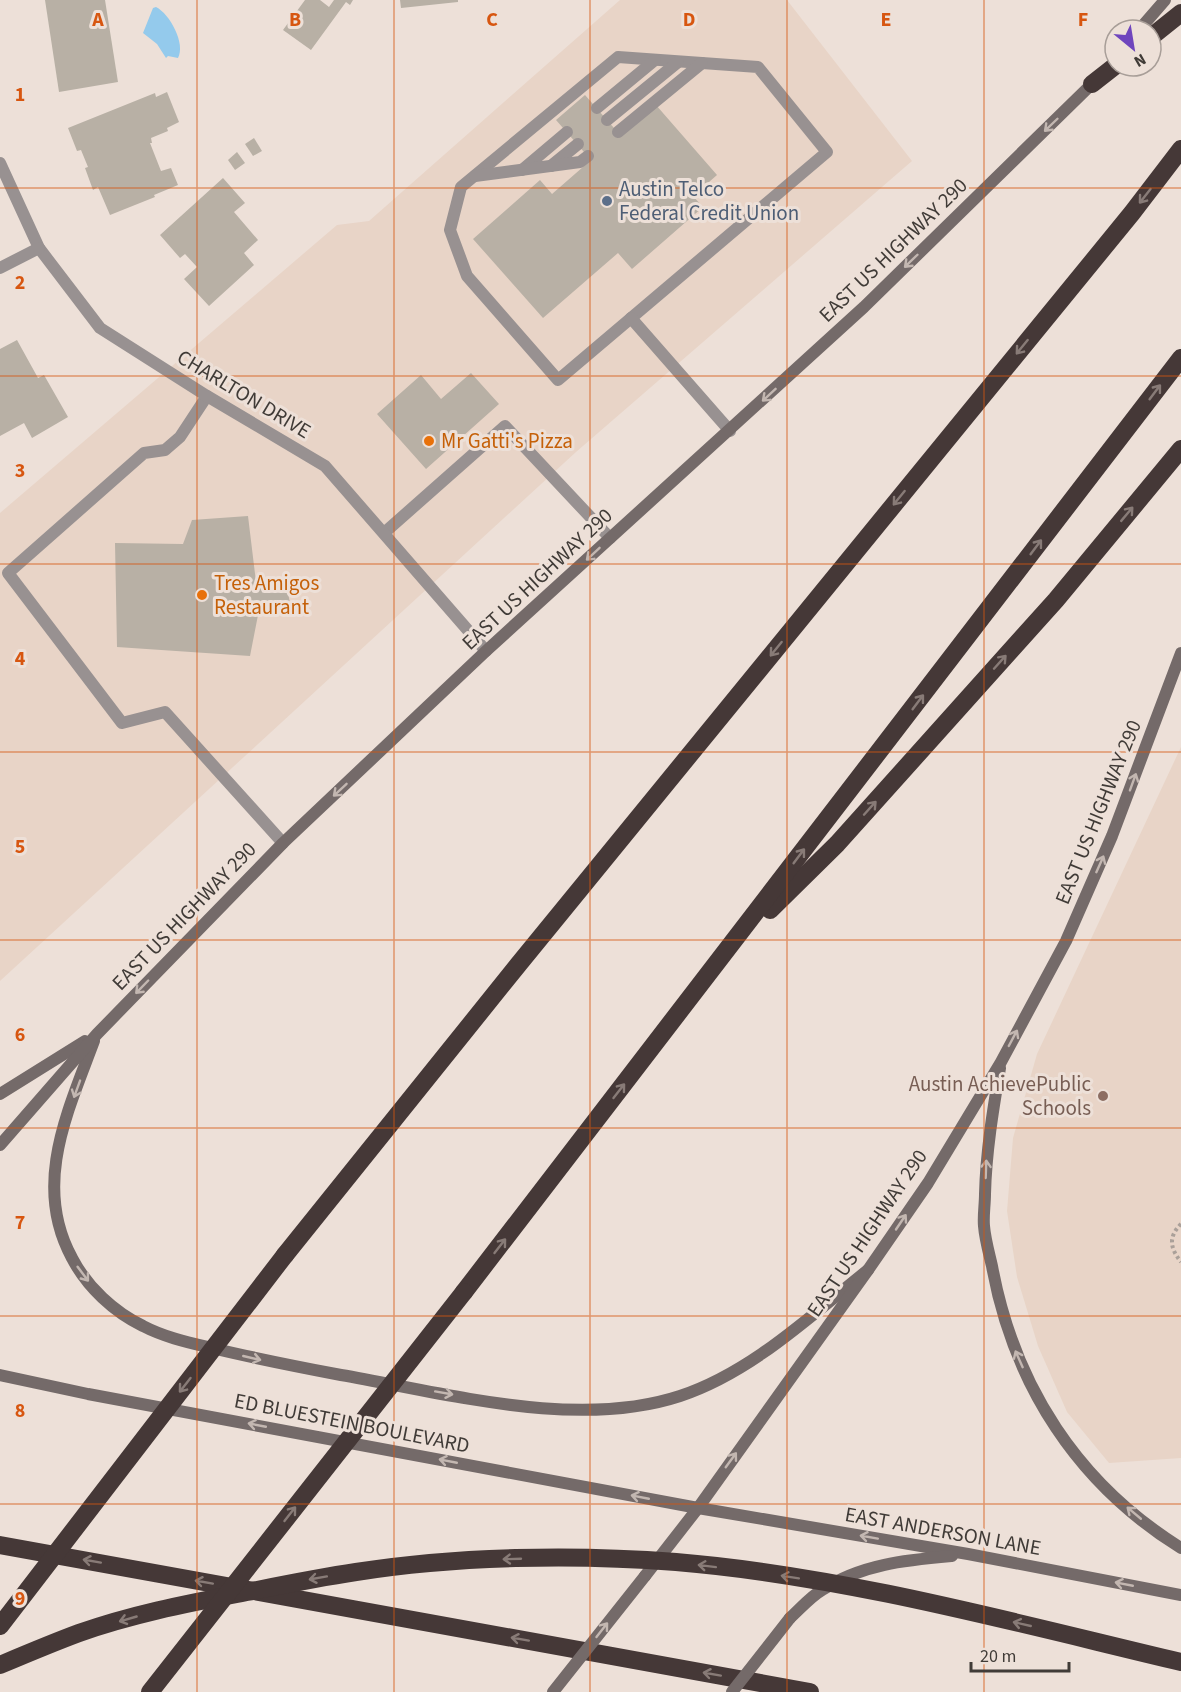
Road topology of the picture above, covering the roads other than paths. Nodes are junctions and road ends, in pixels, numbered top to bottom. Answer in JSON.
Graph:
{"nodes":[{"id":1,"x":1165,"y":0,"type":"edge"},
{"id":2,"x":1181,"y":13,"type":"edge"},
{"id":3,"x":1149,"y":18,"type":"edge"},
{"id":4,"x":1163,"y":27,"type":"edge"},
{"id":5,"x":655,"y":60,"type":"junction"},
{"id":6,"x":678,"y":62,"type":"junction"},
{"id":7,"x":702,"y":63,"type":"junction"},
{"id":8,"x":1103,"y":72,"type":"edge"},
{"id":9,"x":1103,"y":75,"type":"edge"},
{"id":10,"x":1092,"y":84,"type":"junction"},
{"id":11,"x":597,"y":108,"type":"dead end"},
{"id":12,"x":607,"y":120,"type":"dead end"},
{"id":13,"x":567,"y":132,"type":"dead end"},
{"id":14,"x":618,"y":132,"type":"dead end"},
{"id":15,"x":578,"y":144,"type":"dead end"},
{"id":16,"x":1181,"y":149,"type":"edge"},
{"id":17,"x":588,"y":156,"type":"dead end"},
{"id":18,"x":0,"y":163,"type":"edge"},
{"id":19,"x":550,"y":166,"type":"junction"},
{"id":20,"x":522,"y":170,"type":"junction"},
{"id":21,"x":474,"y":176,"type":"junction"},
{"id":22,"x":39,"y":248,"type":"junction"},
{"id":23,"x":0,"y":268,"type":"edge"},
{"id":24,"x":631,"y":318,"type":"junction"},
{"id":25,"x":1181,"y":358,"type":"edge"},
{"id":26,"x":207,"y":396,"type":"junction"},
{"id":27,"x":730,"y":431,"type":"junction"},
{"id":28,"x":1181,"y":449,"type":"edge"},
{"id":29,"x":384,"y":533,"type":"junction"},
{"id":30,"x":610,"y":538,"type":"junction"},
{"id":31,"x":486,"y":651,"type":"junction"},
{"id":32,"x":1181,"y":653,"type":"edge"},
{"id":33,"x":283,"y":843,"type":"junction"},
{"id":34,"x":725,"y":953,"type":"junction"},
{"id":35,"x":97,"y":1034,"type":"junction"},
{"id":36,"x":1000,"y":1062,"type":"junction"},
{"id":37,"x":0,"y":1094,"type":"edge"},
{"id":38,"x":0,"y":1145,"type":"edge"},
{"id":39,"x":868,"y":1270,"type":"junction"},
{"id":40,"x":0,"y":1375,"type":"edge"},
{"id":41,"x":698,"y":1508,"type":"junction"},
{"id":42,"x":0,"y":1545,"type":"edge"},
{"id":43,"x":1181,"y":1548,"type":"edge"},
{"id":44,"x":968,"y":1554,"type":"junction"},
{"id":45,"x":1181,"y":1595,"type":"edge"},
{"id":46,"x":0,"y":1626,"type":"edge"},
{"id":47,"x":1181,"y":1662,"type":"edge"},
{"id":48,"x":0,"y":1665,"type":"edge"},
{"id":49,"x":150,"y":1692,"type":"edge"},
{"id":50,"x":553,"y":1692,"type":"edge"},
{"id":51,"x":732,"y":1692,"type":"edge"},
{"id":52,"x":810,"y":1692,"type":"edge"}],
"edges":[{"from":1,"to":3,"type":"main road"},
{"from":2,"to":4,"type":"highway"},
{"from":5,"to":6,"type":"street"},
{"from":5,"to":11,"type":"street"},
{"from":5,"to":21,"type":"street"},
{"from":6,"to":7,"type":"street"},
{"from":6,"to":12,"type":"street"},
{"from":7,"to":14,"type":"street"},
{"from":7,"to":24,"type":"street"},
{"from":8,"to":10,"type":"main road","name":"EAST US HIGHWAY 290"},
{"from":9,"to":10,"type":"highway"},
{"from":10,"to":27,"type":"main road","name":"EAST US HIGHWAY 290","one_way":true},
{"from":13,"to":20,"type":"street"},
{"from":15,"to":19,"type":"street"},
{"from":16,"to":46,"type":"highway","one_way":true,"bridge":true},
{"from":17,"to":19,"type":"street"},
{"from":18,"to":22,"type":"street","name":"CHARLTON DRIVE"},
{"from":19,"to":20,"type":"street"},
{"from":20,"to":21,"type":"street"},
{"from":21,"to":24,"type":"street"},
{"from":22,"to":23,"type":"street"},
{"from":22,"to":26,"type":"street","name":"CHARLTON DRIVE"},
{"from":24,"to":27,"type":"street"},
{"from":34,"to":25,"type":"highway","one_way":true},
{"from":26,"to":29,"type":"street","name":"CHARLTON DRIVE"},
{"from":26,"to":33,"type":"street"},
{"from":27,"to":30,"type":"main road","name":"EAST US HIGHWAY 290"},
{"from":34,"to":28,"type":"highway","one_way":true},
{"from":29,"to":30,"type":"street"},
{"from":29,"to":31,"type":"street","name":"CHARLTON DRIVE"},
{"from":30,"to":31,"type":"main road","name":"EAST US HIGHWAY 290","one_way":true},
{"from":31,"to":33,"type":"main road","name":"EAST US HIGHWAY 290","one_way":true},
{"from":36,"to":32,"type":"main road","name":"EAST US HIGHWAY 290","one_way":true},
{"from":33,"to":35,"type":"main road","name":"EAST US HIGHWAY 290","one_way":true},
{"from":49,"to":34,"type":"highway","one_way":true,"bridge":true},
{"from":35,"to":37,"type":"main road"},
{"from":35,"to":38,"type":"main road","name":"EAST US HIGHWAY 290"},
{"from":35,"to":39,"type":"main road","one_way":true},
{"from":39,"to":36,"type":"main road","name":"EAST US HIGHWAY 290","one_way":true},
{"from":43,"to":36,"type":"main road","one_way":true},
{"from":41,"to":39,"type":"main road","name":"EAST US HIGHWAY 290","one_way":true},
{"from":41,"to":40,"type":"main road","name":"ED BLUESTEIN BOULEVARD","one_way":true},
{"from":44,"to":41,"type":"main road","name":"EAST ANDERSON LANE","one_way":true},
{"from":50,"to":41,"type":"main road","name":"EAST US HIGHWAY 290","one_way":true,"bridge":true},
{"from":52,"to":42,"type":"highway","one_way":true},
{"from":45,"to":44,"type":"main road","name":"EAST ANDERSON LANE","one_way":true},
{"from":44,"to":51,"type":"main road","bridge":true},
{"from":47,"to":48,"type":"highway","one_way":true,"bridge":true}]}
